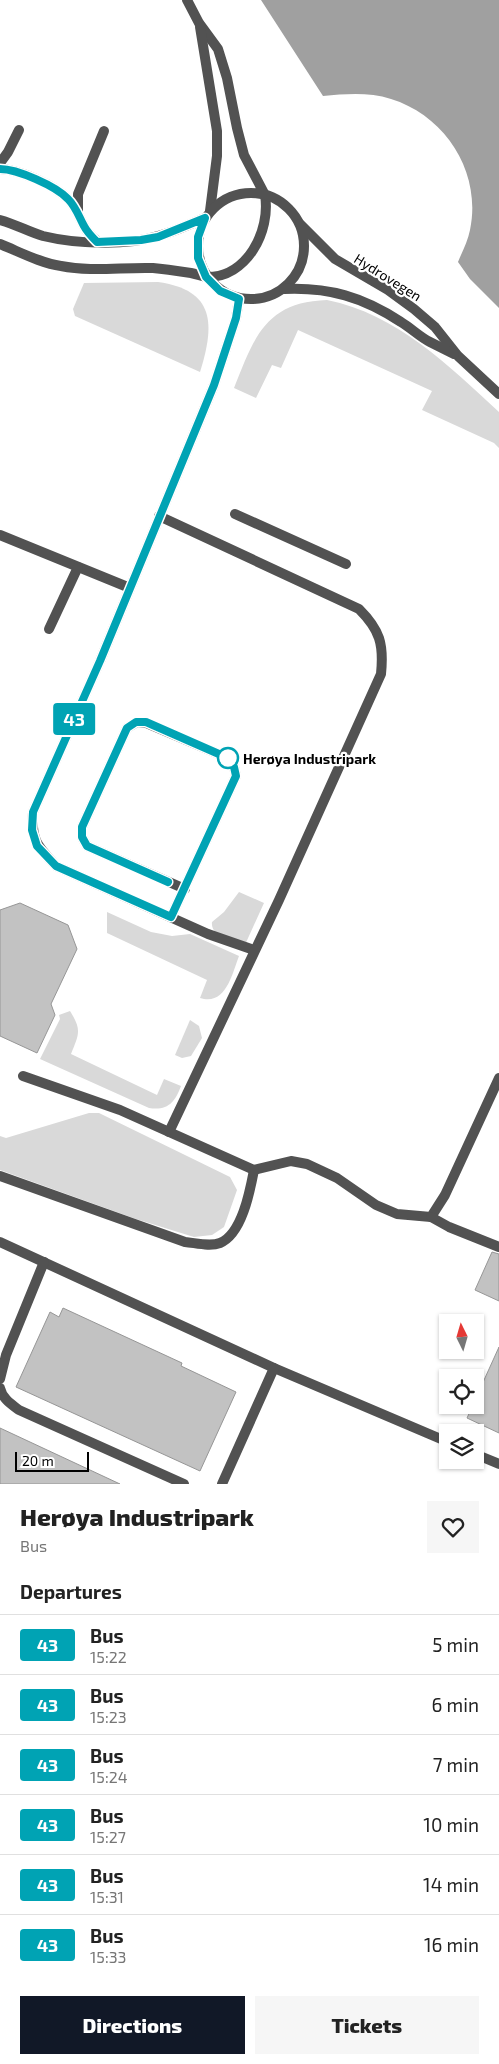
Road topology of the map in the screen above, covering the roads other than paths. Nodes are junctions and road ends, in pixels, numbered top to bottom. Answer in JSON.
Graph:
{"nodes":[{"id":1,"x":187,"y":0,"type":"edge"},
{"id":2,"x":199,"y":23,"type":"junction"},
{"id":3,"x":19,"y":130,"type":"dead end"},
{"id":4,"x":104,"y":131,"type":"dead end"},
{"id":5,"x":0,"y":163,"type":"edge"},
{"id":6,"x":0,"y":169,"type":"edge"},
{"id":7,"x":265,"y":195,"type":"junction"},
{"id":8,"x":78,"y":211,"type":"junction"},
{"id":9,"x":208,"y":215,"type":"junction"},
{"id":10,"x":0,"y":220,"type":"edge"},
{"id":11,"x":299,"y":224,"type":"junction"},
{"id":12,"x":97,"y":242,"type":"junction"},
{"id":13,"x":0,"y":244,"type":"edge"},
{"id":14,"x":206,"y":277,"type":"junction"},
{"id":15,"x":284,"y":289,"type":"junction"},
{"id":16,"x":239,"y":299,"type":"junction"},
{"id":17,"x":458,"y":356,"type":"junction"},
{"id":18,"x":499,"y":394,"type":"edge"},
{"id":19,"x":235,"y":514,"type":"dead end"},
{"id":20,"x":159,"y":516,"type":"junction"},
{"id":21,"x":0,"y":535,"type":"edge"},
{"id":22,"x":346,"y":564,"type":"dead end"},
{"id":23,"x":78,"y":567,"type":"junction"},
{"id":24,"x":130,"y":588,"type":"junction"},
{"id":25,"x":49,"y":629,"type":"dead end"},
{"id":26,"x":184,"y":889,"type":"junction"},
{"id":27,"x":171,"y":917,"type":"junction"},
{"id":28,"x":254,"y":950,"type":"junction"},
{"id":29,"x":23,"y":1076,"type":"dead end"},
{"id":30,"x":499,"y":1078,"type":"edge"},
{"id":31,"x":169,"y":1132,"type":"junction"},
{"id":32,"x":254,"y":1170,"type":"junction"},
{"id":33,"x":0,"y":1176,"type":"edge"},
{"id":34,"x":431,"y":1218,"type":"junction"},
{"id":35,"x":0,"y":1242,"type":"edge"},
{"id":36,"x":499,"y":1247,"type":"edge"},
{"id":37,"x":44,"y":1262,"type":"junction"},
{"id":38,"x":274,"y":1368,"type":"junction"},
{"id":39,"x":0,"y":1379,"type":"edge"},
{"id":40,"x":0,"y":1388,"type":"edge"},
{"id":41,"x":439,"y":1438,"type":"edge"},
{"id":42,"x":484,"y":1458,"type":"edge"},
{"id":43,"x":499,"y":1464,"type":"edge"},
{"id":44,"x":184,"y":1484,"type":"edge"},
{"id":45,"x":222,"y":1484,"type":"edge"}],
"edges":[{"from":1,"to":2,"type":"street"},
{"from":2,"to":7,"type":"street"},
{"from":2,"to":9,"type":"street"},
{"from":3,"to":5,"type":"street"},
{"from":4,"to":8,"type":"street"},
{"from":6,"to":8,"type":"street"},
{"from":7,"to":9,"type":"street"},
{"from":7,"to":11,"type":"street","name":"Hydrovegen"},
{"from":7,"to":14,"type":"street"},
{"from":8,"to":12,"type":"street"},
{"from":9,"to":12,"type":"street"},
{"from":9,"to":14,"type":"street"},
{"from":10,"to":12,"type":"street"},
{"from":11,"to":15,"type":"street"},
{"from":11,"to":17,"type":"street","name":"Hydrovegen"},
{"from":13,"to":14,"type":"street"},
{"from":14,"to":16,"type":"street"},
{"from":15,"to":16,"type":"street"},
{"from":15,"to":17,"type":"street","name":"Hydrovegen"},
{"from":16,"to":20,"type":"street"},
{"from":17,"to":18,"type":"street","name":"Hydrovegen"},
{"from":19,"to":22,"type":"street"},
{"from":20,"to":24,"type":"street"},
{"from":20,"to":28,"type":"street"},
{"from":21,"to":23,"type":"street"},
{"from":23,"to":24,"type":"street"},
{"from":23,"to":25,"type":"street"},
{"from":24,"to":27,"type":"street"},
{"from":26,"to":26,"type":"street"},
{"from":26,"to":27,"type":"street"},
{"from":27,"to":28,"type":"street"},
{"from":28,"to":31,"type":"street"},
{"from":29,"to":31,"type":"street"},
{"from":30,"to":34,"type":"street"},
{"from":31,"to":32,"type":"street"},
{"from":32,"to":33,"type":"street"},
{"from":32,"to":34,"type":"street"},
{"from":34,"to":36,"type":"street"},
{"from":35,"to":37,"type":"street"},
{"from":37,"to":38,"type":"street"},
{"from":37,"to":39,"type":"street"},
{"from":38,"to":41,"type":"street"},
{"from":38,"to":45,"type":"street"},
{"from":40,"to":44,"type":"street"},
{"from":42,"to":43,"type":"street"}]}
